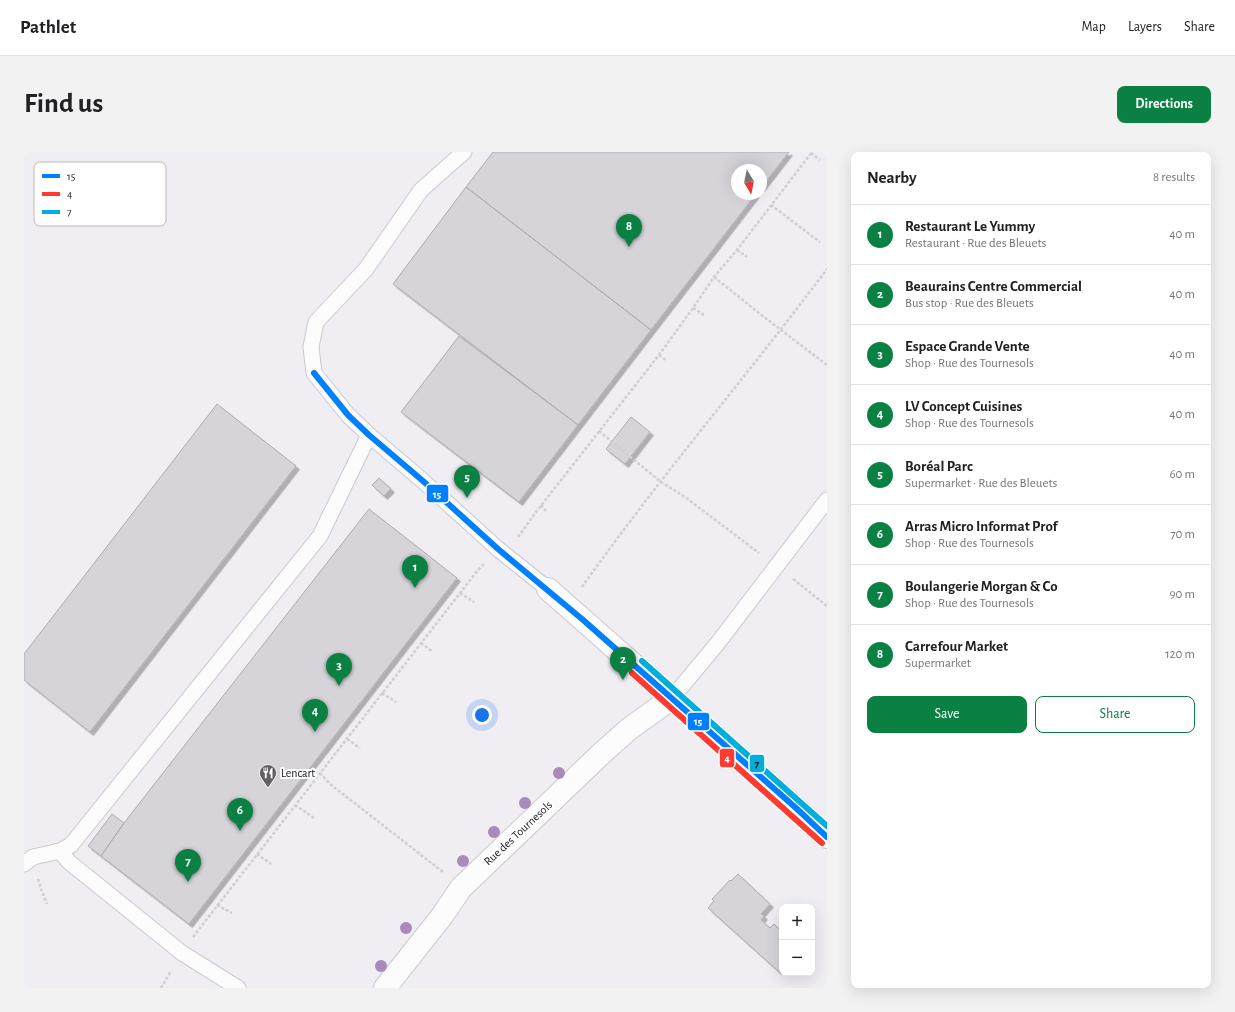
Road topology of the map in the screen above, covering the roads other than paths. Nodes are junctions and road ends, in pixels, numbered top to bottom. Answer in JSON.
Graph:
{"nodes":[{"id":1,"x":464,"y":152,"type":"edge"},
{"id":2,"x":369,"y":435,"type":"junction"},
{"id":3,"x":827,"y":500,"type":"edge"},
{"id":4,"x":548,"y":589,"type":"joint"},
{"id":5,"x":672,"y":698,"type":"junction"},
{"id":6,"x":827,"y":837,"type":"edge"},
{"id":7,"x":60,"y":851,"type":"junction"},
{"id":8,"x":24,"y":864,"type":"edge"},
{"id":9,"x":238,"y":988,"type":"edge"},
{"id":10,"x":385,"y":988,"type":"edge"}],
"edges":[{"from":1,"to":2,"type":"lane"},
{"from":2,"to":4,"type":"lane"},
{"from":2,"to":7,"type":"lane"},
{"from":3,"to":5,"type":"lane"},
{"from":4,"to":5,"type":"street"},
{"from":5,"to":6,"type":"street"},
{"from":5,"to":10,"type":"street","name":"Rue des Tournesols"},
{"from":7,"to":8,"type":"lane"},
{"from":7,"to":9,"type":"lane"}]}
